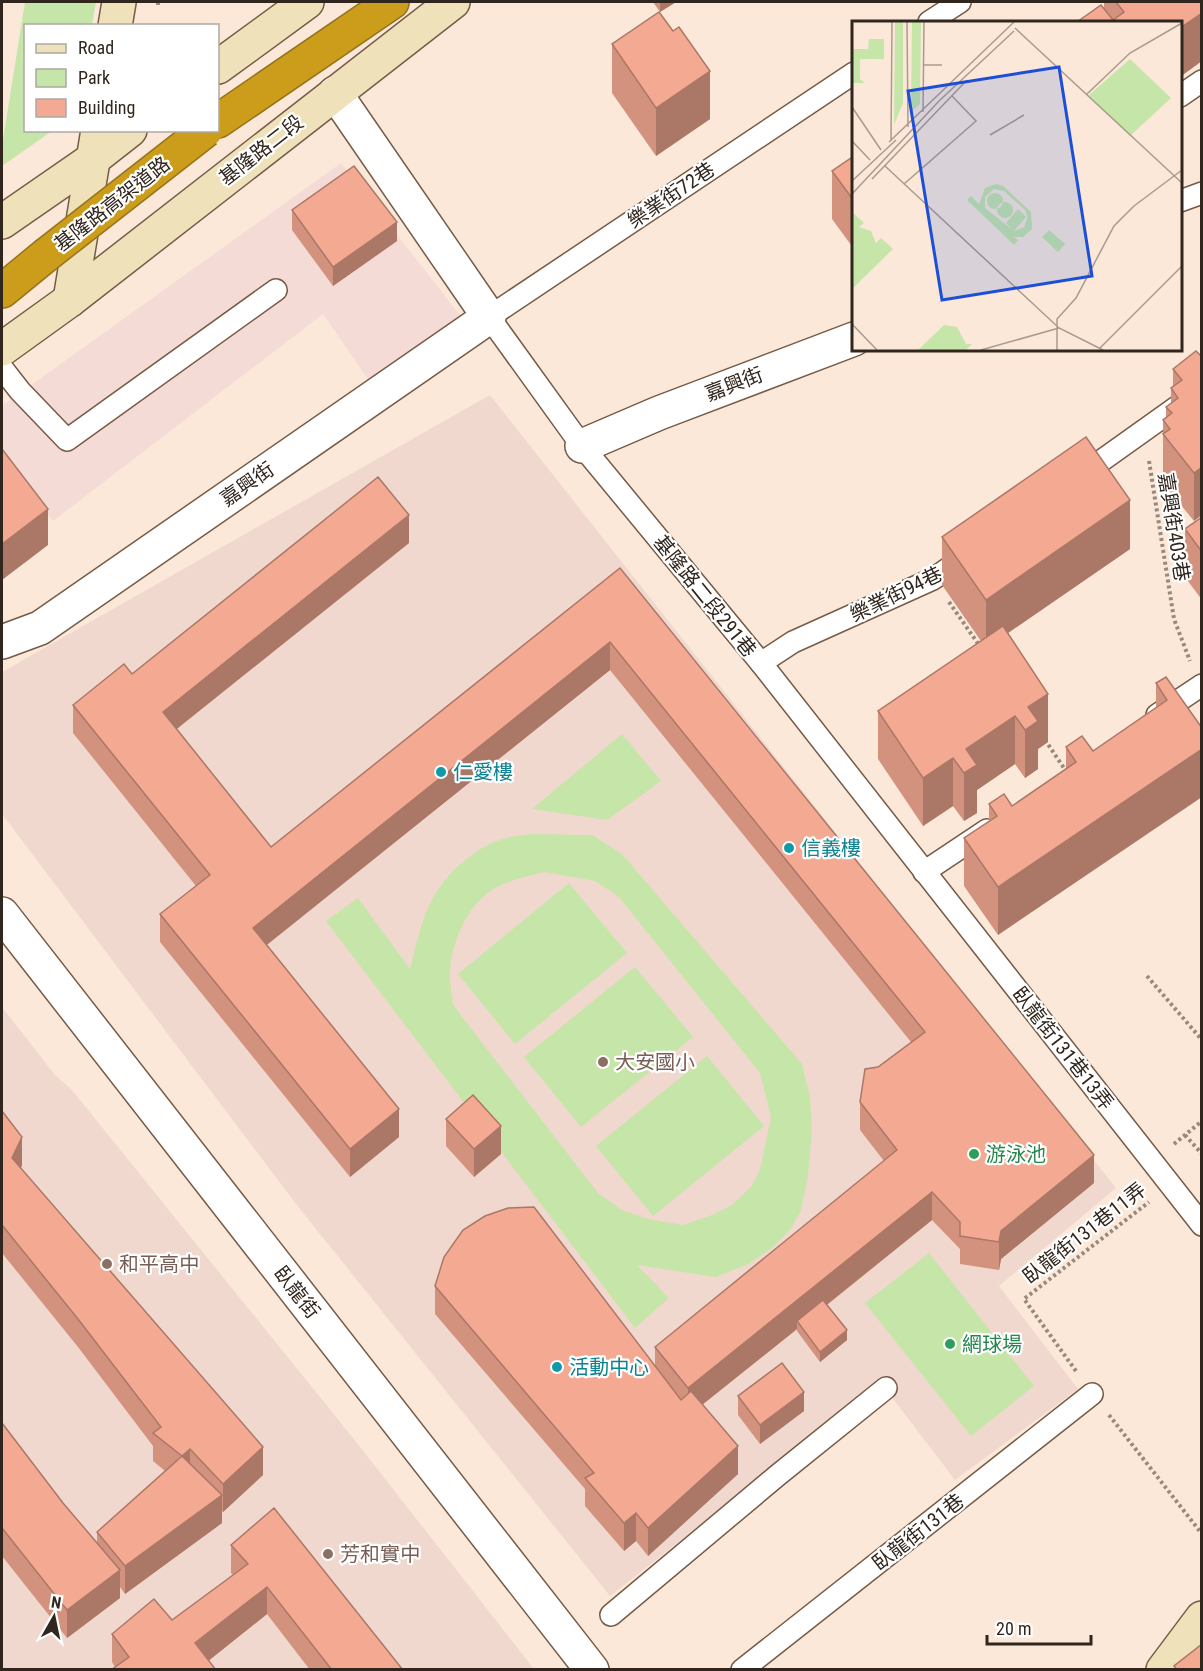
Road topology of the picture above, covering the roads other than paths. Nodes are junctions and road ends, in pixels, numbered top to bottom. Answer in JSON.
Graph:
{"nodes":[{"id":1,"x":119,"y":2,"type":"edge"},
{"id":2,"x":307,"y":2,"type":"edge"},
{"id":3,"x":392,"y":2,"type":"edge"},
{"id":4,"x":960,"y":2,"type":"edge"},
{"id":5,"x":437,"y":6,"type":"edge"},
{"id":6,"x":931,"y":21,"type":"edge"},
{"id":7,"x":115,"y":24,"type":"edge"},
{"id":8,"x":219,"y":66,"type":"edge"},
{"id":9,"x":852,"y":74,"type":"edge"},
{"id":10,"x":1202,"y":81,"type":"edge"},
{"id":11,"x":335,"y":93,"type":"junction"},
{"id":12,"x":1182,"y":95,"type":"edge"},
{"id":13,"x":219,"y":120,"type":"edge"},
{"id":14,"x":125,"y":132,"type":"edge"},
{"id":15,"x":203,"y":132,"type":"edge"},
{"id":16,"x":95,"y":145,"type":"edge"},
{"id":17,"x":1202,"y":193,"type":"edge"},
{"id":18,"x":1182,"y":200,"type":"edge"},
{"id":19,"x":2,"y":222,"type":"edge"},
{"id":20,"x":46,"y":255,"type":"junction"},
{"id":21,"x":2,"y":277,"type":"edge"},
{"id":22,"x":276,"y":290,"type":"dead end"},
{"id":23,"x":2,"y":291,"type":"edge"},
{"id":24,"x":70,"y":300,"type":"junction"},
{"id":25,"x":489,"y":317,"type":"junction"},
{"id":26,"x":852,"y":340,"type":"edge"},
{"id":27,"x":2,"y":349,"type":"edge"},
{"id":28,"x":2,"y":368,"type":"edge"},
{"id":29,"x":1202,"y":389,"type":"edge"},
{"id":30,"x":582,"y":446,"type":"junction"},
{"id":31,"x":1067,"y":485,"type":"edge"},
{"id":32,"x":981,"y":546,"type":"edge"},
{"id":33,"x":2,"y":642,"type":"edge"},
{"id":34,"x":761,"y":663,"type":"junction"},
{"id":35,"x":1201,"y":686,"type":"edge"},
{"id":36,"x":1144,"y":724,"type":"edge"},
{"id":37,"x":1001,"y":820,"type":"edge"},
{"id":38,"x":924,"y":872,"type":"junction"},
{"id":39,"x":2,"y":914,"type":"edge"},
{"id":40,"x":1202,"y":1225,"type":"edge"},
{"id":41,"x":886,"y":1388,"type":"dead end"},
{"id":42,"x":1092,"y":1394,"type":"road end"},
{"id":43,"x":611,"y":1615,"type":"dead end"},
{"id":44,"x":1202,"y":1618,"type":"edge"},
{"id":45,"x":592,"y":1670,"type":"edge"},
{"id":46,"x":742,"y":1670,"type":"edge"},
{"id":47,"x":1163,"y":1670,"type":"edge"}],
"edges":[{"from":1,"to":7,"type":"main road"},
{"from":2,"to":8,"type":"main road"},
{"from":3,"to":13,"type":"highway"},
{"from":4,"to":6,"type":"lane"},
{"from":5,"to":11,"type":"main road","name":"基隆路二段"},
{"from":9,"to":25,"type":"lane","name":"樂業街72巷"},
{"from":10,"to":12,"type":"lane"},
{"from":11,"to":24,"type":"main road","name":"基隆路二段"},
{"from":11,"to":25,"type":"street"},
{"from":14,"to":16,"type":"main road"},
{"from":15,"to":20,"type":"highway","name":"基隆路高架道路","bridge":true},
{"from":16,"to":19,"type":"main road"},
{"from":16,"to":24,"type":"main road"},
{"from":17,"to":18,"type":"lane"},
{"from":20,"to":21,"type":"highway","name":"基隆路高架道路"},
{"from":20,"to":23,"type":"highway","name":"基隆路高架道路"},
{"from":22,"to":28,"type":"lane"},
{"from":24,"to":27,"type":"main road","name":"基隆路二段"},
{"from":25,"to":30,"type":"lane","name":"基隆路二段291巷"},
{"from":25,"to":33,"type":"street","name":"嘉興街"},
{"from":26,"to":30,"type":"street","name":"嘉興街"},
{"from":29,"to":31,"type":"lane"},
{"from":30,"to":34,"type":"lane","name":"基隆路二段291巷"},
{"from":32,"to":34,"type":"lane","name":"樂業街94巷"},
{"from":34,"to":38,"type":"lane","name":"基隆路二段291巷"},
{"from":35,"to":36,"type":"lane"},
{"from":37,"to":38,"type":"lane"},
{"from":38,"to":40,"type":"lane","name":"臥龍街131巷13弄"},
{"from":39,"to":45,"type":"street","name":"臥龍街"},
{"from":41,"to":43,"type":"lane"},
{"from":42,"to":46,"type":"lane","name":"臥龍街131巷"},
{"from":44,"to":47,"type":"main road"}]}
